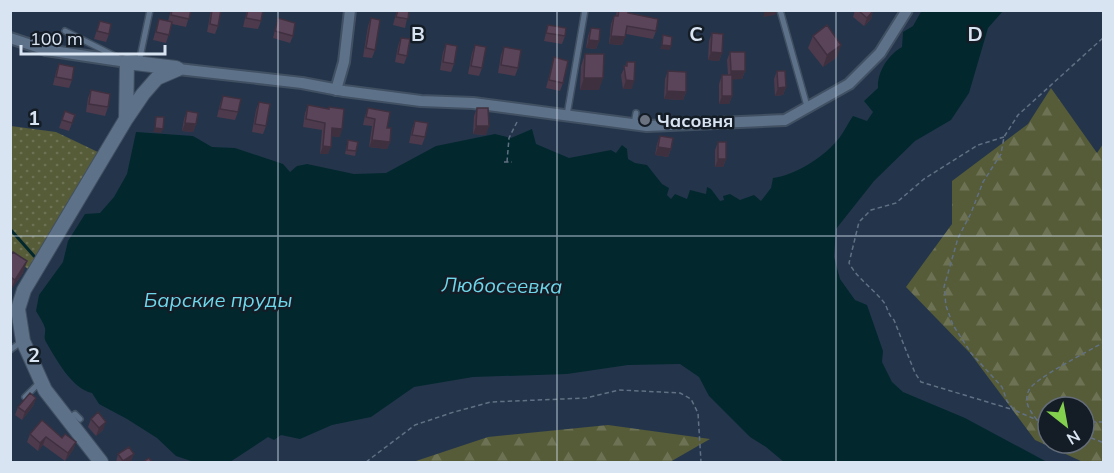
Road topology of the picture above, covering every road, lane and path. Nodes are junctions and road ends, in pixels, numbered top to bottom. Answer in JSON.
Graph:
{"nodes":[{"id":1,"x":150,"y":10,"type":"edge"},
{"id":2,"x":350,"y":10,"type":"edge"},
{"id":3,"x":585,"y":10,"type":"edge"},
{"id":4,"x":780,"y":10,"type":"edge"},
{"id":5,"x":908,"y":10,"type":"edge"},
{"id":6,"x":65,"y":31,"type":"dead end"},
{"id":7,"x":1104,"y":37,"type":"edge"},
{"id":8,"x":10,"y":38,"type":"edge"},
{"id":9,"x":144,"y":67,"type":"junction"},
{"id":10,"x":178,"y":69,"type":"joint"},
{"id":11,"x":339,"y":93,"type":"junction"},
{"id":12,"x":807,"y":106,"type":"junction"},
{"id":13,"x":521,"y":109,"type":"junction"},
{"id":14,"x":567,"y":115,"type":"junction"},
{"id":15,"x":126,"y":119,"type":"junction"},
{"id":16,"x":1004,"y":137,"type":"junction"},
{"id":17,"x":512,"y":162,"type":"dead end"},
{"id":18,"x":14,"y":307,"type":"edge"},
{"id":19,"x":22,"y":341,"type":"junction"},
{"id":20,"x":1104,"y":342,"type":"edge"},
{"id":21,"x":10,"y":350,"type":"edge"},
{"id":22,"x":40,"y":381,"type":"junction"},
{"id":23,"x":26,"y":397,"type":"edge"},
{"id":24,"x":1014,"y":410,"type":"junction"},
{"id":25,"x":1036,"y":419,"type":"edge"},
{"id":26,"x":1036,"y":420,"type":"edge"},
{"id":27,"x":101,"y":462,"type":"edge"},
{"id":28,"x":366,"y":462,"type":"edge"},
{"id":29,"x":701,"y":462,"type":"edge"}],
"edges":[{"from":1,"to":9,"type":"lane"},
{"from":2,"to":11,"type":"street"},
{"from":3,"to":14,"type":"lane"},
{"from":4,"to":12,"type":"lane"},
{"from":5,"to":12,"type":"street"},
{"from":6,"to":9,"type":"lane"},
{"from":7,"to":16,"type":"path"},
{"from":8,"to":9,"type":"street"},
{"from":9,"to":10,"type":"street"},
{"from":9,"to":15,"type":"street"},
{"from":9,"to":15,"type":"street"},
{"from":10,"to":11,"type":"street"},
{"from":11,"to":13,"type":"street"},
{"from":12,"to":14,"type":"street"},
{"from":13,"to":14,"type":"street"},
{"from":13,"to":17,"type":"path"},
{"from":15,"to":18,"type":"street"},
{"from":16,"to":24,"type":"path"},
{"from":16,"to":24,"type":"path"},
{"from":18,"to":19,"type":"street"},
{"from":19,"to":21,"type":"lane"},
{"from":19,"to":22,"type":"street"},
{"from":20,"to":25,"type":"path"},
{"from":22,"to":23,"type":"lane"},
{"from":22,"to":27,"type":"street"},
{"from":24,"to":26,"type":"path"},
{"from":28,"to":29,"type":"path"}]}
